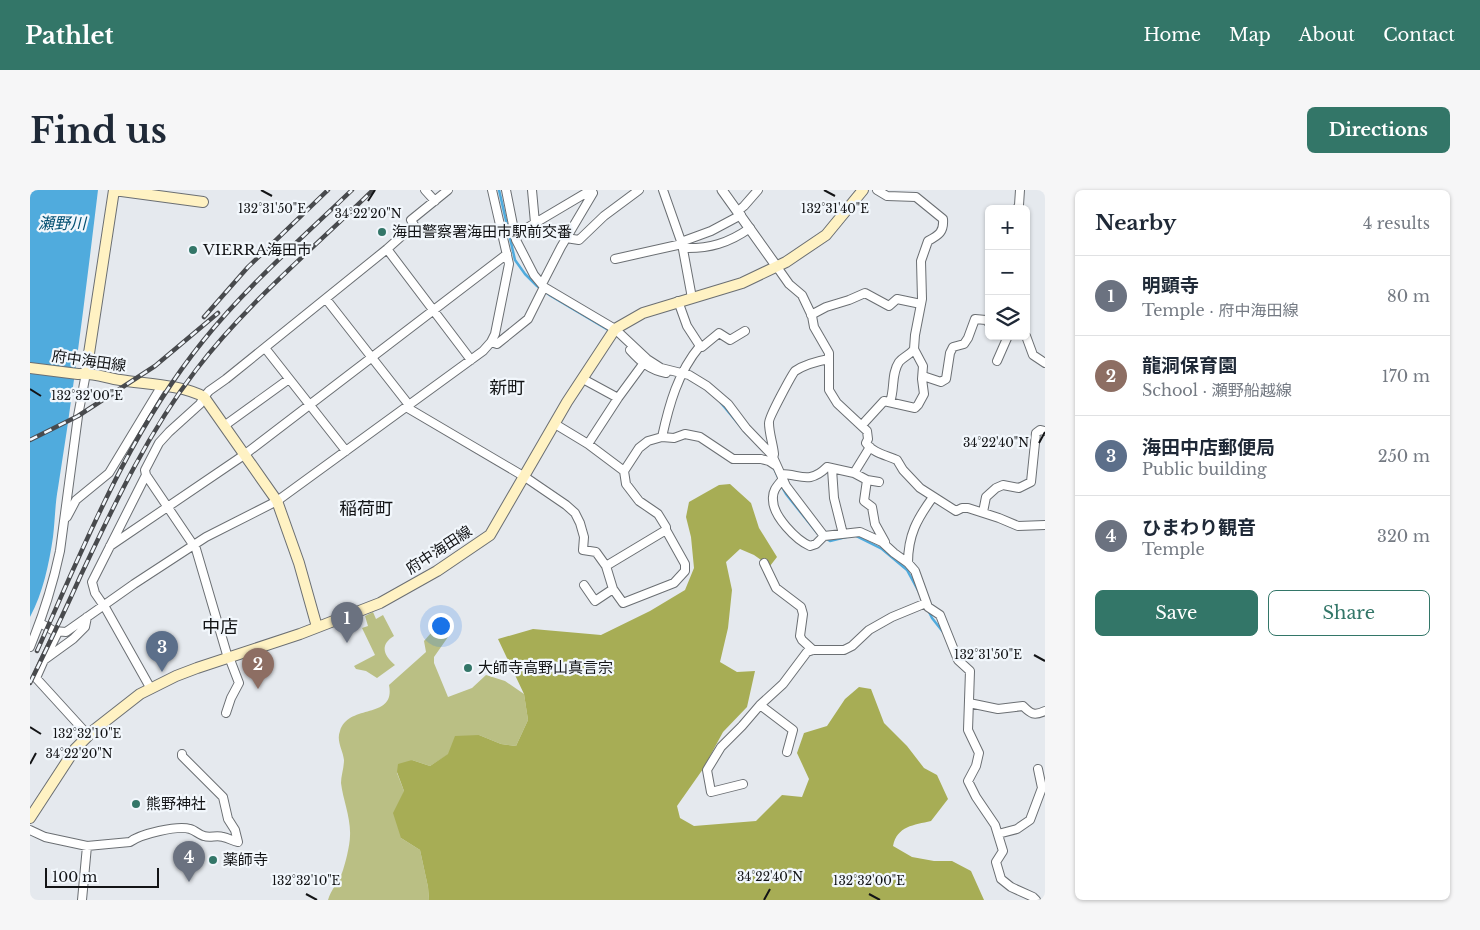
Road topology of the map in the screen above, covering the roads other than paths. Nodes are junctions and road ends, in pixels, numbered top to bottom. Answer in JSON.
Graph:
{"nodes":[{"id":1,"x":114,"y":190,"type":"edge"},
{"id":2,"x":425,"y":190,"type":"edge"},
{"id":3,"x":448,"y":190,"type":"edge"},
{"id":4,"x":492,"y":190,"type":"edge"},
{"id":5,"x":506,"y":190,"type":"edge"},
{"id":6,"x":532,"y":190,"type":"edge"},
{"id":7,"x":591,"y":190,"type":"edge"},
{"id":8,"x":639,"y":190,"type":"edge"},
{"id":9,"x":663,"y":190,"type":"edge"},
{"id":10,"x":722,"y":190,"type":"edge"},
{"id":11,"x":758,"y":190,"type":"edge"},
{"id":12,"x":863,"y":190,"type":"edge"},
{"id":13,"x":876,"y":190,"type":"edge"},
{"id":14,"x":1020,"y":190,"type":"edge"},
{"id":15,"x":435,"y":201,"type":"junction"},
{"id":16,"x":203,"y":202,"type":"dead end"},
{"id":17,"x":1019,"y":205,"type":"edge"},
{"id":18,"x":739,"y":213,"type":"junction"},
{"id":19,"x":535,"y":223,"type":"junction"},
{"id":20,"x":750,"y":228,"type":"junction"},
{"id":21,"x":566,"y":238,"type":"junction"},
{"id":22,"x":512,"y":240,"type":"junction"},
{"id":23,"x":682,"y":244,"type":"junction"},
{"id":24,"x":387,"y":249,"type":"junction"},
{"id":25,"x":507,"y":254,"type":"junction"},
{"id":26,"x":615,"y":259,"type":"dead end"},
{"id":27,"x":777,"y":267,"type":"junction"},
{"id":28,"x":542,"y":288,"type":"junction"},
{"id":29,"x":692,"y":298,"type":"junction"},
{"id":30,"x":326,"y":299,"type":"junction"},
{"id":31,"x":678,"y":302,"type":"junction"},
{"id":32,"x":921,"y":304,"type":"junction"},
{"id":33,"x":434,"y":309,"type":"junction"},
{"id":34,"x":811,"y":315,"type":"junction"},
{"id":35,"x":985,"y":320,"type":"edge"},
{"id":36,"x":615,"y":330,"type":"junction"},
{"id":37,"x":745,"y":331,"type":"dead end"},
{"id":38,"x":623,"y":338,"type":"junction"},
{"id":39,"x":1006,"y":340,"type":"edge"},
{"id":40,"x":1027,"y":340,"type":"edge"},
{"id":41,"x":491,"y":342,"type":"junction"},
{"id":42,"x":700,"y":346,"type":"junction"},
{"id":43,"x":265,"y":348,"type":"junction"},
{"id":44,"x":914,"y":349,"type":"junction"},
{"id":45,"x":371,"y":357,"type":"junction"},
{"id":46,"x":829,"y":358,"type":"junction"},
{"id":47,"x":471,"y":360,"type":"junction"},
{"id":48,"x":998,"y":361,"type":"dead end"},
{"id":49,"x":1045,"y":363,"type":"edge"},
{"id":50,"x":643,"y":364,"type":"junction"},
{"id":51,"x":30,"y":368,"type":"edge"},
{"id":52,"x":82,"y":373,"type":"junction"},
{"id":53,"x":681,"y":375,"type":"junction"},
{"id":54,"x":923,"y":376,"type":"junction"},
{"id":55,"x":289,"y":379,"type":"junction"},
{"id":56,"x":582,"y":379,"type":"junction"},
{"id":57,"x":161,"y":387,"type":"junction"},
{"id":58,"x":204,"y":397,"type":"junction"},
{"id":59,"x":618,"y":398,"type":"junction"},
{"id":60,"x":890,"y":402,"type":"junction"},
{"id":61,"x":310,"y":404,"type":"junction"},
{"id":62,"x":408,"y":406,"type":"junction"},
{"id":63,"x":555,"y":424,"type":"junction"},
{"id":64,"x":862,"y":425,"type":"junction"},
{"id":65,"x":224,"y":426,"type":"junction"},
{"id":66,"x":1045,"y":431,"type":"edge"},
{"id":67,"x":662,"y":437,"type":"junction"},
{"id":68,"x":588,"y":444,"type":"junction"},
{"id":69,"x":870,"y":447,"type":"junction"},
{"id":70,"x":346,"y":451,"type":"junction"},
{"id":71,"x":244,"y":455,"type":"junction"},
{"id":72,"x":774,"y":461,"type":"junction"},
{"id":73,"x":832,"y":469,"type":"junction"},
{"id":74,"x":624,"y":471,"type":"junction"},
{"id":75,"x":854,"y":473,"type":"junction"},
{"id":76,"x":146,"y":475,"type":"junction"},
{"id":77,"x":782,"y":476,"type":"junction"},
{"id":78,"x":525,"y":477,"type":"junction"},
{"id":79,"x":867,"y":480,"type":"junction"},
{"id":80,"x":879,"y":482,"type":"dead end"},
{"id":81,"x":933,"y":497,"type":"junction"},
{"id":82,"x":278,"y":501,"type":"junction"},
{"id":83,"x":167,"y":506,"type":"junction"},
{"id":84,"x":984,"y":512,"type":"junction"},
{"id":85,"x":1045,"y":525,"type":"edge"},
{"id":86,"x":64,"y":526,"type":"junction"},
{"id":87,"x":666,"y":530,"type":"junction"},
{"id":88,"x":843,"y":534,"type":"junction"},
{"id":89,"x":824,"y":536,"type":"junction"},
{"id":90,"x":884,"y":543,"type":"junction"},
{"id":91,"x":193,"y":545,"type":"junction"},
{"id":92,"x":108,"y":547,"type":"junction"},
{"id":93,"x":764,"y":562,"type":"dead end"},
{"id":94,"x":908,"y":563,"type":"junction"},
{"id":95,"x":606,"y":566,"type":"junction"},
{"id":96,"x":584,"y":586,"type":"dead end"},
{"id":97,"x":613,"y":589,"type":"junction"},
{"id":98,"x":926,"y":603,"type":"junction"},
{"id":99,"x":102,"y":605,"type":"junction"},
{"id":100,"x":87,"y":617,"type":"junction"},
{"id":101,"x":40,"y":623,"type":"junction"},
{"id":102,"x":317,"y":627,"type":"junction"},
{"id":103,"x":57,"y":634,"type":"junction"},
{"id":104,"x":76,"y":636,"type":"junction"},
{"id":105,"x":30,"y":648,"type":"edge"},
{"id":106,"x":813,"y":650,"type":"junction"},
{"id":107,"x":229,"y":658,"type":"junction"},
{"id":108,"x":44,"y":660,"type":"junction"},
{"id":109,"x":151,"y":689,"type":"junction"},
{"id":110,"x":969,"y":703,"type":"junction"},
{"id":111,"x":760,"y":705,"type":"junction"},
{"id":112,"x":1045,"y":711,"type":"edge"},
{"id":113,"x":226,"y":712,"type":"dead end"},
{"id":114,"x":88,"y":735,"type":"junction"},
{"id":115,"x":787,"y":752,"type":"dead end"},
{"id":116,"x":182,"y":754,"type":"dead end"},
{"id":117,"x":1038,"y":769,"type":"dead end"},
{"id":118,"x":743,"y":784,"type":"dead end"},
{"id":119,"x":30,"y":818,"type":"edge"},
{"id":120,"x":30,"y":830,"type":"edge"},
{"id":121,"x":998,"y":834,"type":"junction"},
{"id":122,"x":87,"y":846,"type":"junction"},
{"id":123,"x":82,"y":900,"type":"edge"},
{"id":124,"x":1036,"y":900,"type":"edge"}],
"edges":[{"from":1,"to":16,"type":"main road"},
{"from":1,"to":52,"type":"main road"},
{"from":2,"to":15,"type":"street"},
{"from":3,"to":15,"type":"street"},
{"from":4,"to":22,"type":"street"},
{"from":5,"to":22,"type":"street"},
{"from":6,"to":19,"type":"street"},
{"from":7,"to":19,"type":"street"},
{"from":7,"to":21,"type":"street"},
{"from":8,"to":21,"type":"street"},
{"from":9,"to":23,"type":"street"},
{"from":10,"to":18,"type":"street"},
{"from":11,"to":18,"type":"street"},
{"from":12,"to":27,"type":"main road","name":"府中海田線"},
{"from":13,"to":32,"type":"street"},
{"from":14,"to":17,"type":"street"},
{"from":15,"to":24,"type":"street"},
{"from":18,"to":20,"type":"street"},
{"from":18,"to":23,"type":"street"},
{"from":19,"to":22,"type":"street"},
{"from":20,"to":23,"type":"street"},
{"from":20,"to":27,"type":"street"},
{"from":21,"to":28,"type":"street"},
{"from":22,"to":25,"type":"street"},
{"from":22,"to":28,"type":"street"},
{"from":23,"to":26,"type":"street"},
{"from":23,"to":29,"type":"street"},
{"from":24,"to":30,"type":"street"},
{"from":24,"to":33,"type":"street"},
{"from":25,"to":33,"type":"street"},
{"from":25,"to":41,"type":"street"},
{"from":27,"to":29,"type":"main road","name":"府中海田線"},
{"from":27,"to":34,"type":"street"},
{"from":28,"to":36,"type":"street"},
{"from":28,"to":41,"type":"street"},
{"from":29,"to":31,"type":"main road","name":"府中海田線"},
{"from":30,"to":43,"type":"street"},
{"from":30,"to":45,"type":"street"},
{"from":31,"to":36,"type":"main road","name":"府中海田線"},
{"from":31,"to":42,"type":"street"},
{"from":32,"to":34,"type":"street"},
{"from":32,"to":44,"type":"street"},
{"from":33,"to":45,"type":"street"},
{"from":33,"to":47,"type":"street"},
{"from":34,"to":46,"type":"street"},
{"from":35,"to":54,"type":"street"},
{"from":36,"to":38,"type":"street"},
{"from":36,"to":56,"type":"main road","name":"府中海田線"},
{"from":37,"to":42,"type":"street"},
{"from":38,"to":50,"type":"street"},
{"from":38,"to":53,"type":"street"},
{"from":39,"to":48,"type":"street"},
{"from":40,"to":49,"type":"street"},
{"from":41,"to":47,"type":"street"},
{"from":42,"to":53,"type":"street"},
{"from":43,"to":55,"type":"street"},
{"from":43,"to":58,"type":"street"},
{"from":44,"to":54,"type":"street"},
{"from":44,"to":60,"type":"street"},
{"from":45,"to":61,"type":"street"},
{"from":45,"to":62,"type":"street"},
{"from":46,"to":64,"type":"street"},
{"from":46,"to":72,"type":"street"},
{"from":47,"to":62,"type":"street"},
{"from":50,"to":53,"type":"street"},
{"from":50,"to":59,"type":"street"},
{"from":51,"to":52,"type":"main road","name":"府中海田線"},
{"from":52,"to":57,"type":"main road","name":"府中海田線"},
{"from":52,"to":86,"type":"street"},
{"from":53,"to":67,"type":"street"},
{"from":53,"to":72,"type":"street"},
{"from":54,"to":60,"type":"street"},
{"from":55,"to":61,"type":"street"},
{"from":55,"to":65,"type":"street"},
{"from":56,"to":59,"type":"street"},
{"from":56,"to":63,"type":"main road","name":"府中海田線"},
{"from":57,"to":58,"type":"main road","name":"府中海田線"},
{"from":57,"to":86,"type":"street"},
{"from":58,"to":65,"type":"main road"},
{"from":58,"to":76,"type":"street"},
{"from":59,"to":68,"type":"street"},
{"from":60,"to":64,"type":"street"},
{"from":61,"to":70,"type":"street"},
{"from":61,"to":71,"type":"street"},
{"from":62,"to":70,"type":"street"},
{"from":62,"to":78,"type":"street"},
{"from":63,"to":68,"type":"street"},
{"from":63,"to":78,"type":"main road","name":"府中海田線"},
{"from":64,"to":69,"type":"street"},
{"from":65,"to":71,"type":"main road"},
{"from":66,"to":84,"type":"street"},
{"from":67,"to":72,"type":"street"},
{"from":67,"to":74,"type":"street"},
{"from":68,"to":74,"type":"street"},
{"from":69,"to":75,"type":"street"},
{"from":69,"to":81,"type":"street"},
{"from":70,"to":82,"type":"street"},
{"from":71,"to":82,"type":"main road"},
{"from":71,"to":83,"type":"street"},
{"from":72,"to":77,"type":"street"},
{"from":73,"to":75,"type":"street"},
{"from":73,"to":77,"type":"street"},
{"from":73,"to":88,"type":"street"},
{"from":74,"to":87,"type":"street"},
{"from":75,"to":79,"type":"street"},
{"from":76,"to":83,"type":"street"},
{"from":76,"to":92,"type":"street"},
{"from":77,"to":89,"type":"street"},
{"from":77,"to":89,"type":"street"},
{"from":78,"to":95,"type":"street"},
{"from":78,"to":102,"type":"main road","name":"府中海田線"},
{"from":79,"to":80,"type":"street"},
{"from":79,"to":90,"type":"street"},
{"from":81,"to":84,"type":"street"},
{"from":81,"to":94,"type":"street"},
{"from":82,"to":91,"type":"street"},
{"from":82,"to":102,"type":"main road"},
{"from":83,"to":91,"type":"street"},
{"from":83,"to":92,"type":"street"},
{"from":84,"to":85,"type":"street"},
{"from":86,"to":101,"type":"street"},
{"from":87,"to":95,"type":"street"},
{"from":87,"to":97,"type":"street"},
{"from":88,"to":89,"type":"street"},
{"from":88,"to":90,"type":"street"},
{"from":90,"to":94,"type":"street"},
{"from":91,"to":99,"type":"street"},
{"from":91,"to":107,"type":"street"},
{"from":92,"to":99,"type":"street"},
{"from":93,"to":106,"type":"street"},
{"from":94,"to":98,"type":"street"},
{"from":95,"to":97,"type":"street"},
{"from":96,"to":97,"type":"street"},
{"from":98,"to":106,"type":"street"},
{"from":98,"to":110,"type":"street"},
{"from":99,"to":100,"type":"street"},
{"from":99,"to":109,"type":"street"},
{"from":100,"to":103,"type":"street"},
{"from":100,"to":104,"type":"street"},
{"from":101,"to":103,"type":"street"},
{"from":101,"to":105,"type":"street"},
{"from":102,"to":107,"type":"main road","name":"府中海田線"},
{"from":103,"to":104,"type":"street"},
{"from":103,"to":108,"type":"street"},
{"from":104,"to":108,"type":"street"},
{"from":106,"to":111,"type":"street"},
{"from":107,"to":109,"type":"main road","name":"府中海田線"},
{"from":107,"to":113,"type":"street"},
{"from":108,"to":114,"type":"street"},
{"from":109,"to":114,"type":"main road","name":"府中海田線"},
{"from":110,"to":112,"type":"street"},
{"from":110,"to":121,"type":"street"},
{"from":111,"to":115,"type":"street"},
{"from":111,"to":118,"type":"street"},
{"from":114,"to":119,"type":"main road","name":"府中海田線"},
{"from":116,"to":122,"type":"street"},
{"from":117,"to":121,"type":"street"},
{"from":120,"to":122,"type":"street"},
{"from":121,"to":124,"type":"street"},
{"from":122,"to":123,"type":"street"}]}
